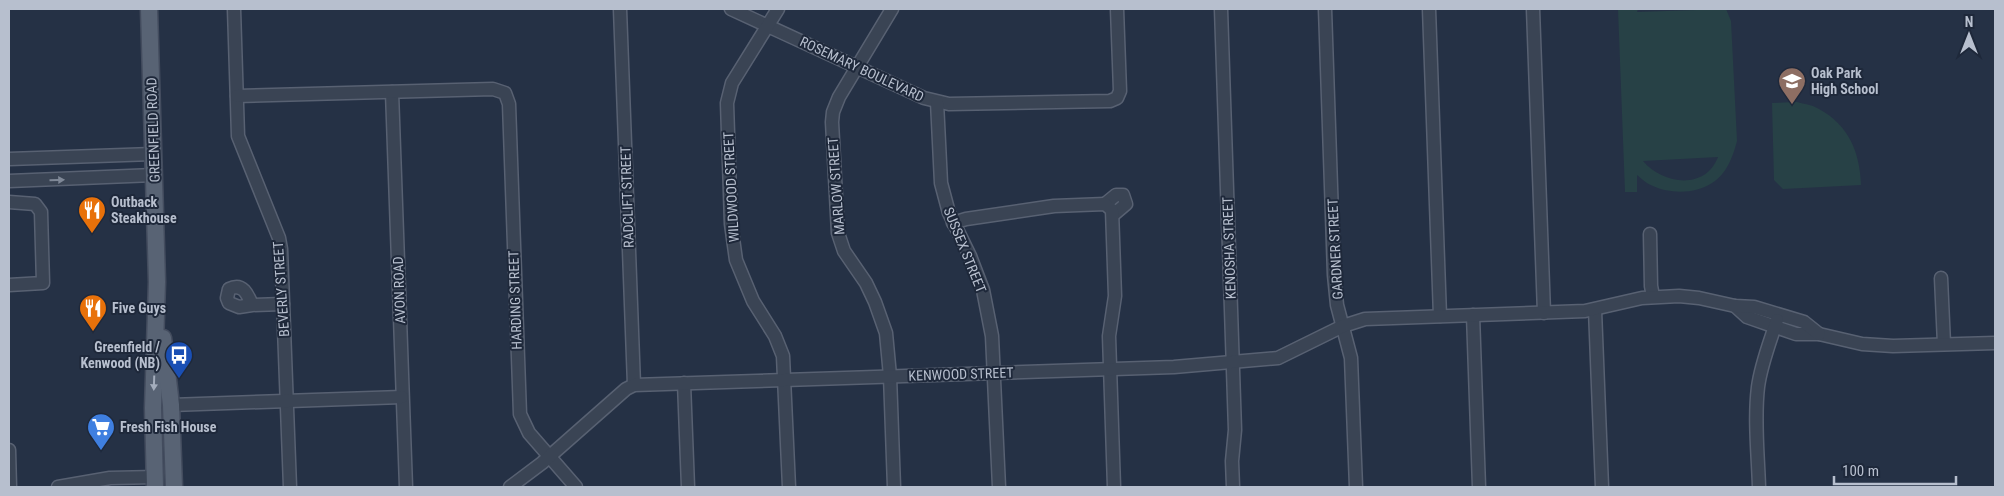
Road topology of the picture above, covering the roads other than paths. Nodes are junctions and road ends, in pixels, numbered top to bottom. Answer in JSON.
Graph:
{"nodes":[{"id":1,"x":149,"y":9,"type":"edge"},
{"id":2,"x":234,"y":9,"type":"edge"},
{"id":3,"x":620,"y":9,"type":"edge"},
{"id":4,"x":731,"y":9,"type":"edge"},
{"id":5,"x":778,"y":9,"type":"edge"},
{"id":6,"x":892,"y":9,"type":"edge"},
{"id":7,"x":1117,"y":9,"type":"edge"},
{"id":8,"x":1221,"y":9,"type":"edge"},
{"id":9,"x":1325,"y":9,"type":"edge"},
{"id":10,"x":1429,"y":9,"type":"edge"},
{"id":11,"x":1534,"y":9,"type":"edge"},
{"id":12,"x":768,"y":26,"type":"junction"},
{"id":13,"x":856,"y":67,"type":"junction"},
{"id":14,"x":392,"y":92,"type":"junction"},
{"id":15,"x":237,"y":96,"type":"junction"},
{"id":16,"x":937,"y":102,"type":"junction"},
{"id":17,"x":153,"y":154,"type":"junction"},
{"id":18,"x":9,"y":159,"type":"edge"},
{"id":19,"x":29,"y":159,"type":"junction"},
{"id":20,"x":154,"y":176,"type":"junction"},
{"id":21,"x":9,"y":181,"type":"edge"},
{"id":22,"x":30,"y":181,"type":"junction"},
{"id":23,"x":9,"y":202,"type":"edge"},
{"id":24,"x":1105,"y":204,"type":"junction"},
{"id":25,"x":1113,"y":215,"type":"junction"},
{"id":26,"x":953,"y":223,"type":"junction"},
{"id":27,"x":1650,"y":234,"type":"dead end"},
{"id":28,"x":1941,"y":278,"type":"dead end"},
{"id":29,"x":157,"y":282,"type":"junction"},
{"id":30,"x":9,"y":285,"type":"edge"},
{"id":31,"x":1653,"y":296,"type":"junction"},
{"id":32,"x":283,"y":304,"type":"junction"},
{"id":33,"x":252,"y":305,"type":"dead end"},
{"id":34,"x":1735,"y":306,"type":"junction"},
{"id":35,"x":1595,"y":310,"type":"junction"},
{"id":36,"x":1544,"y":313,"type":"junction"},
{"id":37,"x":1779,"y":314,"type":"junction"},
{"id":38,"x":1473,"y":315,"type":"junction"},
{"id":39,"x":1440,"y":316,"type":"junction"},
{"id":40,"x":1343,"y":326,"type":"junction"},
{"id":41,"x":1775,"y":327,"type":"junction"},
{"id":42,"x":1819,"y":334,"type":"junction"},
{"id":43,"x":1995,"y":343,"type":"edge"},
{"id":44,"x":1944,"y":344,"type":"junction"},
{"id":45,"x":1233,"y":363,"type":"junction"},
{"id":46,"x":1110,"y":369,"type":"junction"},
{"id":47,"x":995,"y":373,"type":"junction"},
{"id":48,"x":890,"y":376,"type":"junction"},
{"id":49,"x":785,"y":380,"type":"junction"},
{"id":50,"x":684,"y":384,"type":"junction"},
{"id":51,"x":634,"y":385,"type":"junction"},
{"id":52,"x":402,"y":397,"type":"junction"},
{"id":53,"x":287,"y":400,"type":"junction"},
{"id":54,"x":171,"y":405,"type":"junction"},
{"id":55,"x":9,"y":450,"type":"edge"},
{"id":56,"x":550,"y":456,"type":"junction"},
{"id":57,"x":155,"y":482,"type":"edge"},
{"id":58,"x":10,"y":487,"type":"edge"},
{"id":59,"x":58,"y":487,"type":"edge"},
{"id":60,"x":174,"y":487,"type":"edge"},
{"id":61,"x":290,"y":487,"type":"edge"},
{"id":62,"x":406,"y":487,"type":"edge"},
{"id":63,"x":510,"y":487,"type":"edge"},
{"id":64,"x":576,"y":487,"type":"edge"},
{"id":65,"x":688,"y":487,"type":"edge"},
{"id":66,"x":789,"y":487,"type":"edge"},
{"id":67,"x":894,"y":487,"type":"edge"},
{"id":68,"x":999,"y":487,"type":"edge"},
{"id":69,"x":1114,"y":487,"type":"edge"},
{"id":70,"x":1233,"y":487,"type":"edge"},
{"id":71,"x":1356,"y":487,"type":"edge"},
{"id":72,"x":1479,"y":487,"type":"edge"},
{"id":73,"x":1602,"y":487,"type":"edge"},
{"id":74,"x":1759,"y":487,"type":"edge"}],
"edges":[{"from":1,"to":17,"type":"main road","name":"GREENFIELD ROAD"},
{"from":2,"to":15,"type":"street","name":"BEVERLY STREET"},
{"from":3,"to":51,"type":"street","name":"RADCLIFT STREET"},
{"from":4,"to":12,"type":"street","name":"ROSEMARY BOULEVARD"},
{"from":5,"to":12,"type":"street","name":"WILDWOOD STREET"},
{"from":6,"to":13,"type":"street","name":"MARLOW STREET"},
{"from":7,"to":16,"type":"street","name":"ROSEMARY BOULEVARD"},
{"from":8,"to":45,"type":"street","name":"KENOSHA STREET"},
{"from":9,"to":40,"type":"street","name":"GARDNER STREET"},
{"from":10,"to":39,"type":"street"},
{"from":11,"to":36,"type":"street"},
{"from":12,"to":13,"type":"street","name":"ROSEMARY BOULEVARD"},
{"from":12,"to":49,"type":"street","name":"WILDWOOD STREET"},
{"from":13,"to":16,"type":"street","name":"ROSEMARY BOULEVARD"},
{"from":13,"to":48,"type":"street","name":"MARLOW STREET"},
{"from":14,"to":15,"type":"street"},
{"from":14,"to":52,"type":"street","name":"AVON ROAD"},
{"from":14,"to":56,"type":"street","name":"HARDING STREET"},
{"from":15,"to":32,"type":"street","name":"BEVERLY STREET"},
{"from":16,"to":26,"type":"street","name":"SUSSEX STREET"},
{"from":17,"to":19,"type":"street"},
{"from":17,"to":20,"type":"main road","name":"GREENFIELD ROAD"},
{"from":18,"to":19,"type":"street"},
{"from":19,"to":22,"type":"street"},
{"from":22,"to":20,"type":"street","one_way":true},
{"from":20,"to":29,"type":"main road","name":"GREENFIELD ROAD"},
{"from":21,"to":22,"type":"street"},
{"from":23,"to":30,"type":"street"},
{"from":24,"to":25,"type":"street"},
{"from":24,"to":25,"type":"street"},
{"from":24,"to":26,"type":"street"},
{"from":25,"to":46,"type":"street"},
{"from":26,"to":47,"type":"street","name":"SUSSEX STREET"},
{"from":27,"to":31,"type":"street"},
{"from":28,"to":44,"type":"street"},
{"from":29,"to":54,"type":"main road","name":"GREENFIELD ROAD"},
{"from":29,"to":57,"type":"main road","name":"GREENFIELD ROAD","one_way":true},
{"from":31,"to":34,"type":"street"},
{"from":31,"to":35,"type":"street"},
{"from":32,"to":33,"type":"street"},
{"from":32,"to":53,"type":"street","name":"BEVERLY STREET"},
{"from":34,"to":37,"type":"street"},
{"from":34,"to":41,"type":"street"},
{"from":35,"to":36,"type":"street","name":"KENWOOD STREET"},
{"from":35,"to":73,"type":"street"},
{"from":36,"to":38,"type":"street","name":"KENWOOD STREET"},
{"from":37,"to":41,"type":"street"},
{"from":37,"to":42,"type":"street"},
{"from":38,"to":39,"type":"street","name":"KENWOOD STREET"},
{"from":38,"to":72,"type":"street"},
{"from":39,"to":40,"type":"street","name":"KENWOOD STREET"},
{"from":40,"to":45,"type":"street","name":"KENWOOD STREET"},
{"from":40,"to":71,"type":"street","name":"GARDNER STREET"},
{"from":41,"to":42,"type":"street"},
{"from":41,"to":74,"type":"street"},
{"from":42,"to":44,"type":"street"},
{"from":43,"to":44,"type":"street"},
{"from":45,"to":46,"type":"street","name":"KENWOOD STREET"},
{"from":45,"to":70,"type":"street","name":"KENOSHA STREET"},
{"from":46,"to":47,"type":"street","name":"KENWOOD STREET"},
{"from":46,"to":69,"type":"street"},
{"from":47,"to":48,"type":"street","name":"KENWOOD STREET"},
{"from":47,"to":68,"type":"street","name":"SUSSEX STREET"},
{"from":48,"to":49,"type":"street","name":"KENWOOD STREET"},
{"from":48,"to":67,"type":"street","name":"MARLOW STREET"},
{"from":49,"to":50,"type":"street","name":"KENWOOD STREET"},
{"from":49,"to":66,"type":"street","name":"WILDWOOD STREET"},
{"from":50,"to":51,"type":"street","name":"KENWOOD STREET"},
{"from":50,"to":65,"type":"street"},
{"from":51,"to":56,"type":"street"},
{"from":52,"to":53,"type":"street"},
{"from":52,"to":62,"type":"street","name":"AVON ROAD"},
{"from":53,"to":54,"type":"street"},
{"from":53,"to":61,"type":"street","name":"BEVERLY STREET"},
{"from":54,"to":60,"type":"main road","name":"GREENFIELD ROAD"},
{"from":55,"to":58,"type":"street"},
{"from":56,"to":63,"type":"street"},
{"from":56,"to":64,"type":"street","name":"HARDING STREET"},
{"from":57,"to":59,"type":"street"}]}
